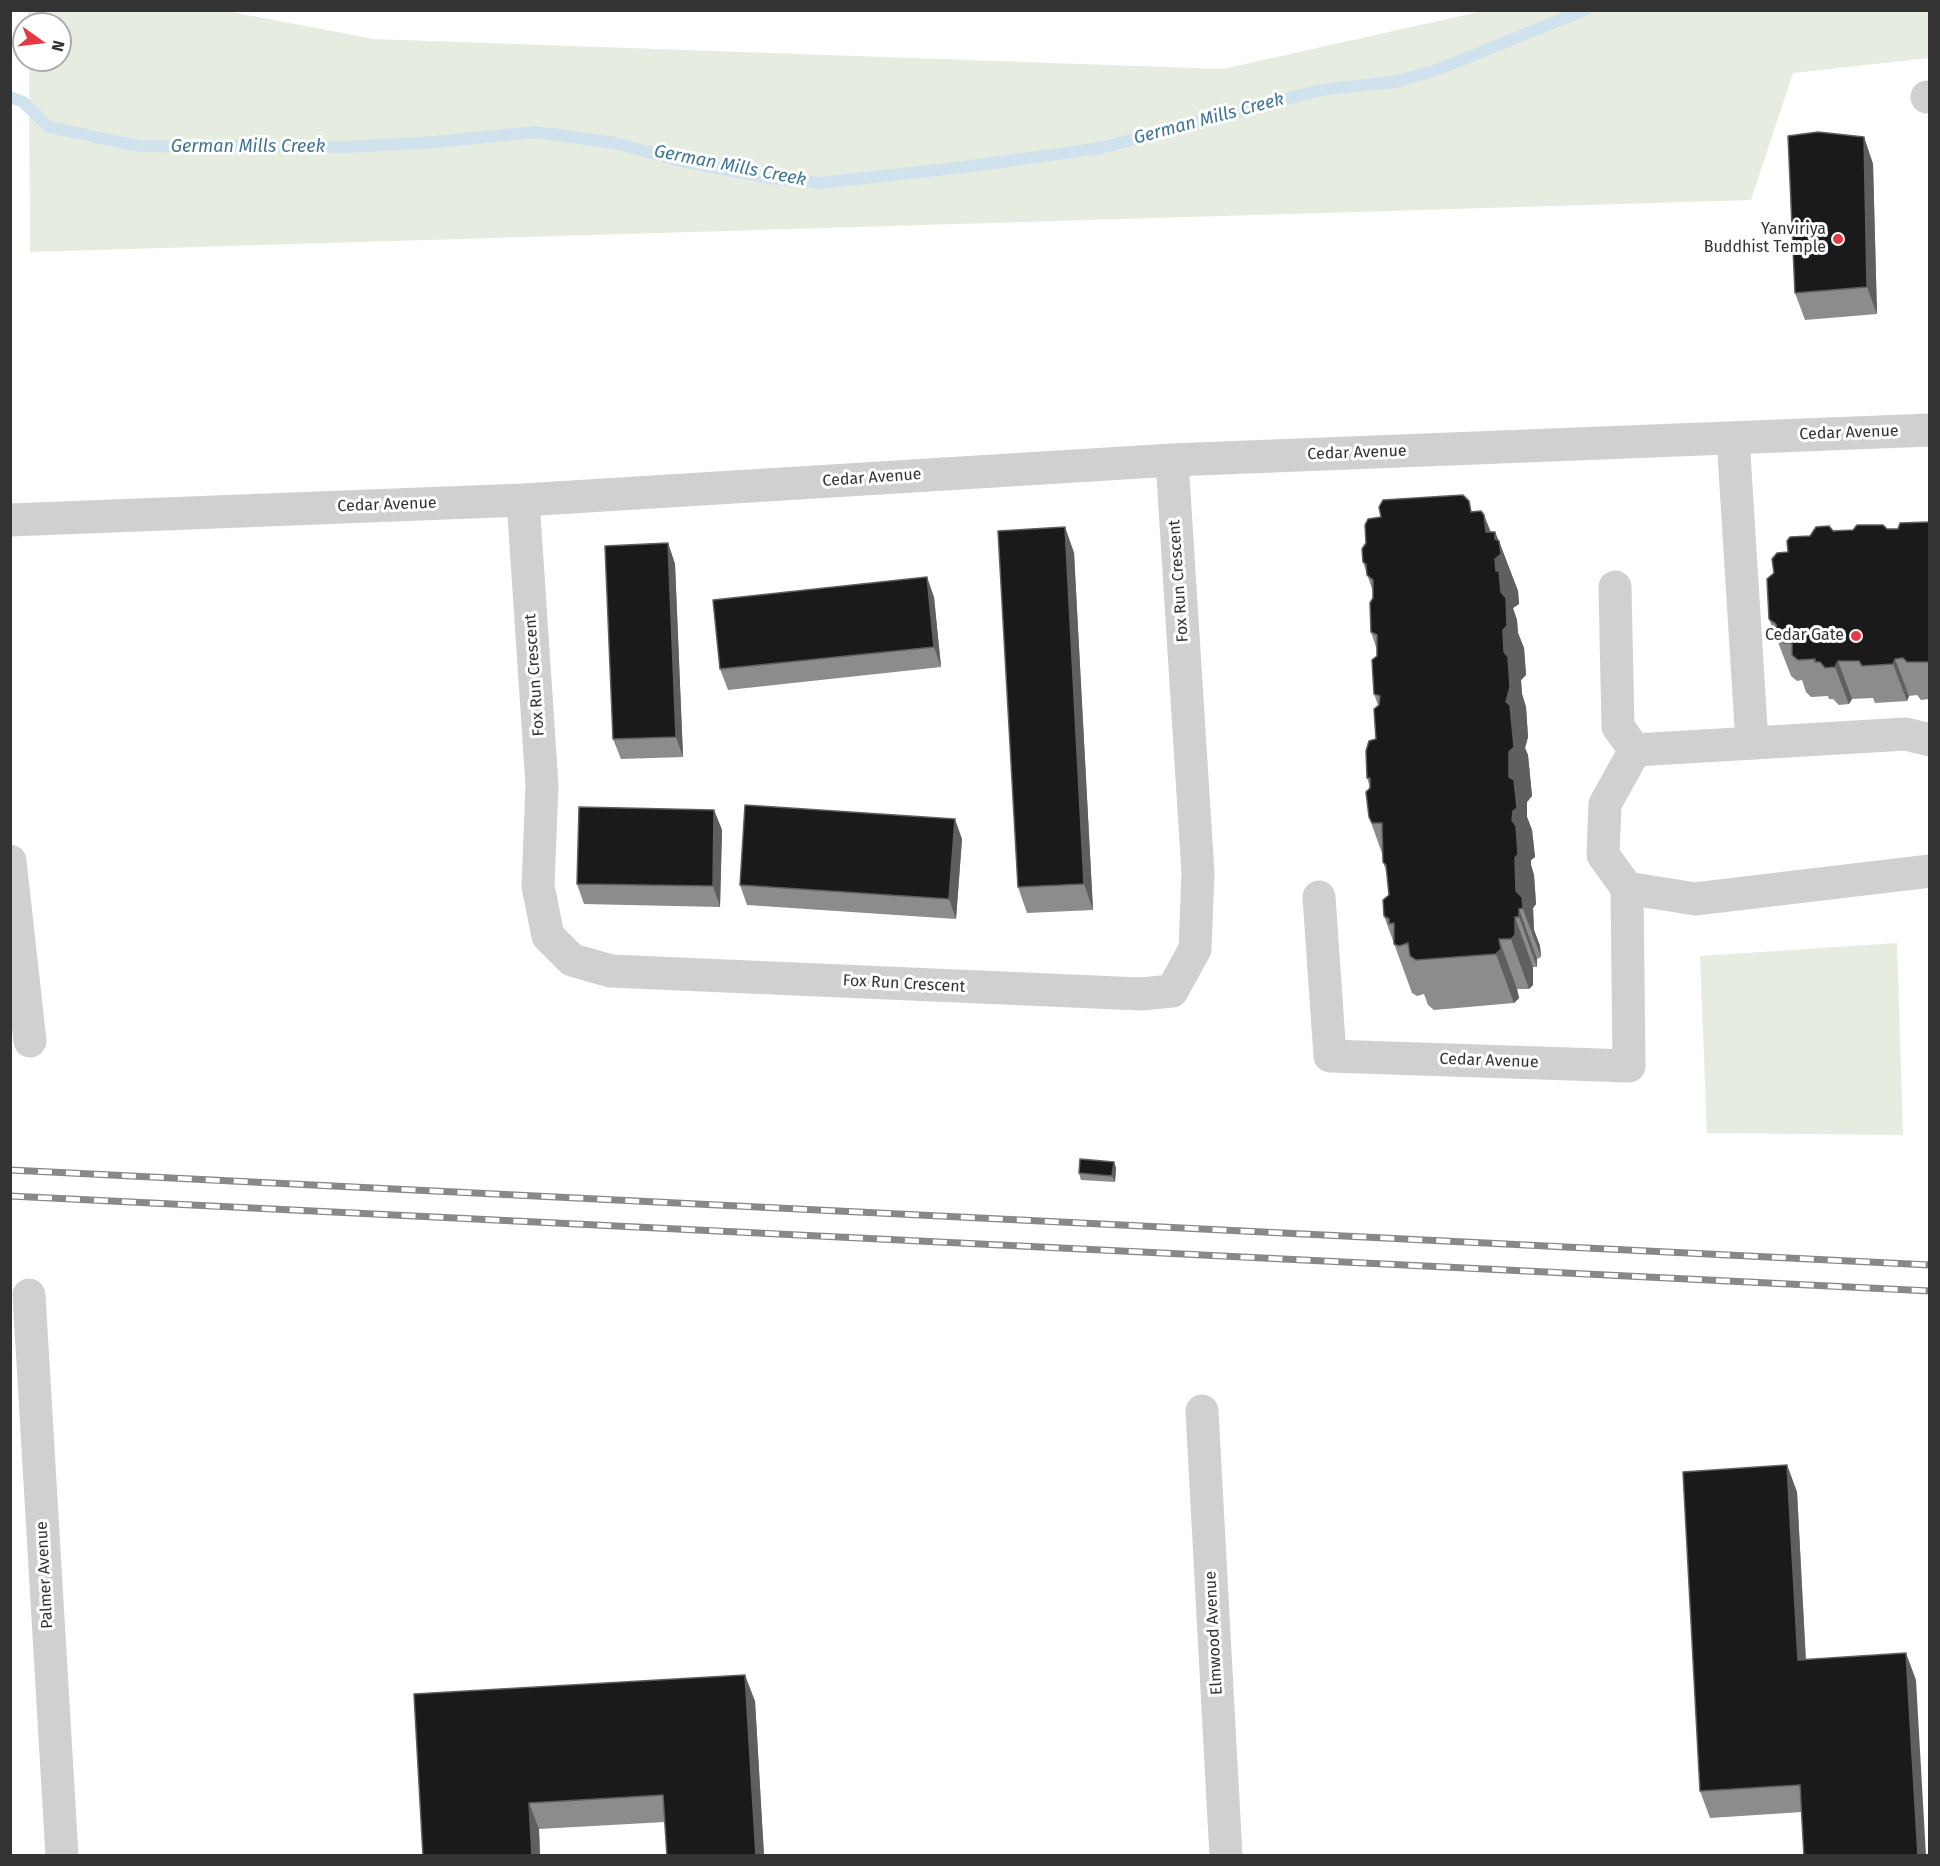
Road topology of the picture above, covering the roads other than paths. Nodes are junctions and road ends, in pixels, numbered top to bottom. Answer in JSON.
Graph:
{"nodes":[{"id":1,"x":1929,"y":430,"type":"edge"},
{"id":2,"x":1733,"y":438,"type":"junction"},
{"id":3,"x":1172,"y":460,"type":"junction"},
{"id":4,"x":523,"y":500,"type":"junction"},
{"id":5,"x":10,"y":520,"type":"edge"},
{"id":6,"x":1615,"y":586,"type":"dead end"},
{"id":7,"x":1929,"y":740,"type":"edge"},
{"id":8,"x":1752,"y":743,"type":"junction"},
{"id":9,"x":1635,"y":750,"type":"junction"},
{"id":10,"x":10,"y":861,"type":"edge"},
{"id":11,"x":1929,"y":871,"type":"edge"},
{"id":12,"x":1628,"y":888,"type":"junction"},
{"id":13,"x":1319,"y":897,"type":"dead end"},
{"id":14,"x":30,"y":1041,"type":"dead end"},
{"id":15,"x":29,"y":1295,"type":"dead end"},
{"id":16,"x":1202,"y":1411,"type":"dead end"},
{"id":17,"x":62,"y":1856,"type":"edge"},
{"id":18,"x":1226,"y":1856,"type":"edge"}],
"edges":[{"from":1,"to":2,"type":"street","name":"Cedar Avenue"},
{"from":2,"to":3,"type":"street","name":"Cedar Avenue"},
{"from":2,"to":8,"type":"street"},
{"from":3,"to":4,"type":"street","name":"Cedar Avenue"},
{"from":3,"to":4,"type":"street","name":"Fox Run Crescent"},
{"from":4,"to":5,"type":"street","name":"Cedar Avenue"},
{"from":6,"to":9,"type":"street"},
{"from":7,"to":8,"type":"street"},
{"from":8,"to":9,"type":"street"},
{"from":9,"to":12,"type":"street"},
{"from":10,"to":14,"type":"street"},
{"from":11,"to":12,"type":"street"},
{"from":12,"to":13,"type":"street","name":"Cedar Avenue"},
{"from":15,"to":17,"type":"street","name":"Palmer Avenue"},
{"from":16,"to":18,"type":"street","name":"Elmwood Avenue"}]}
